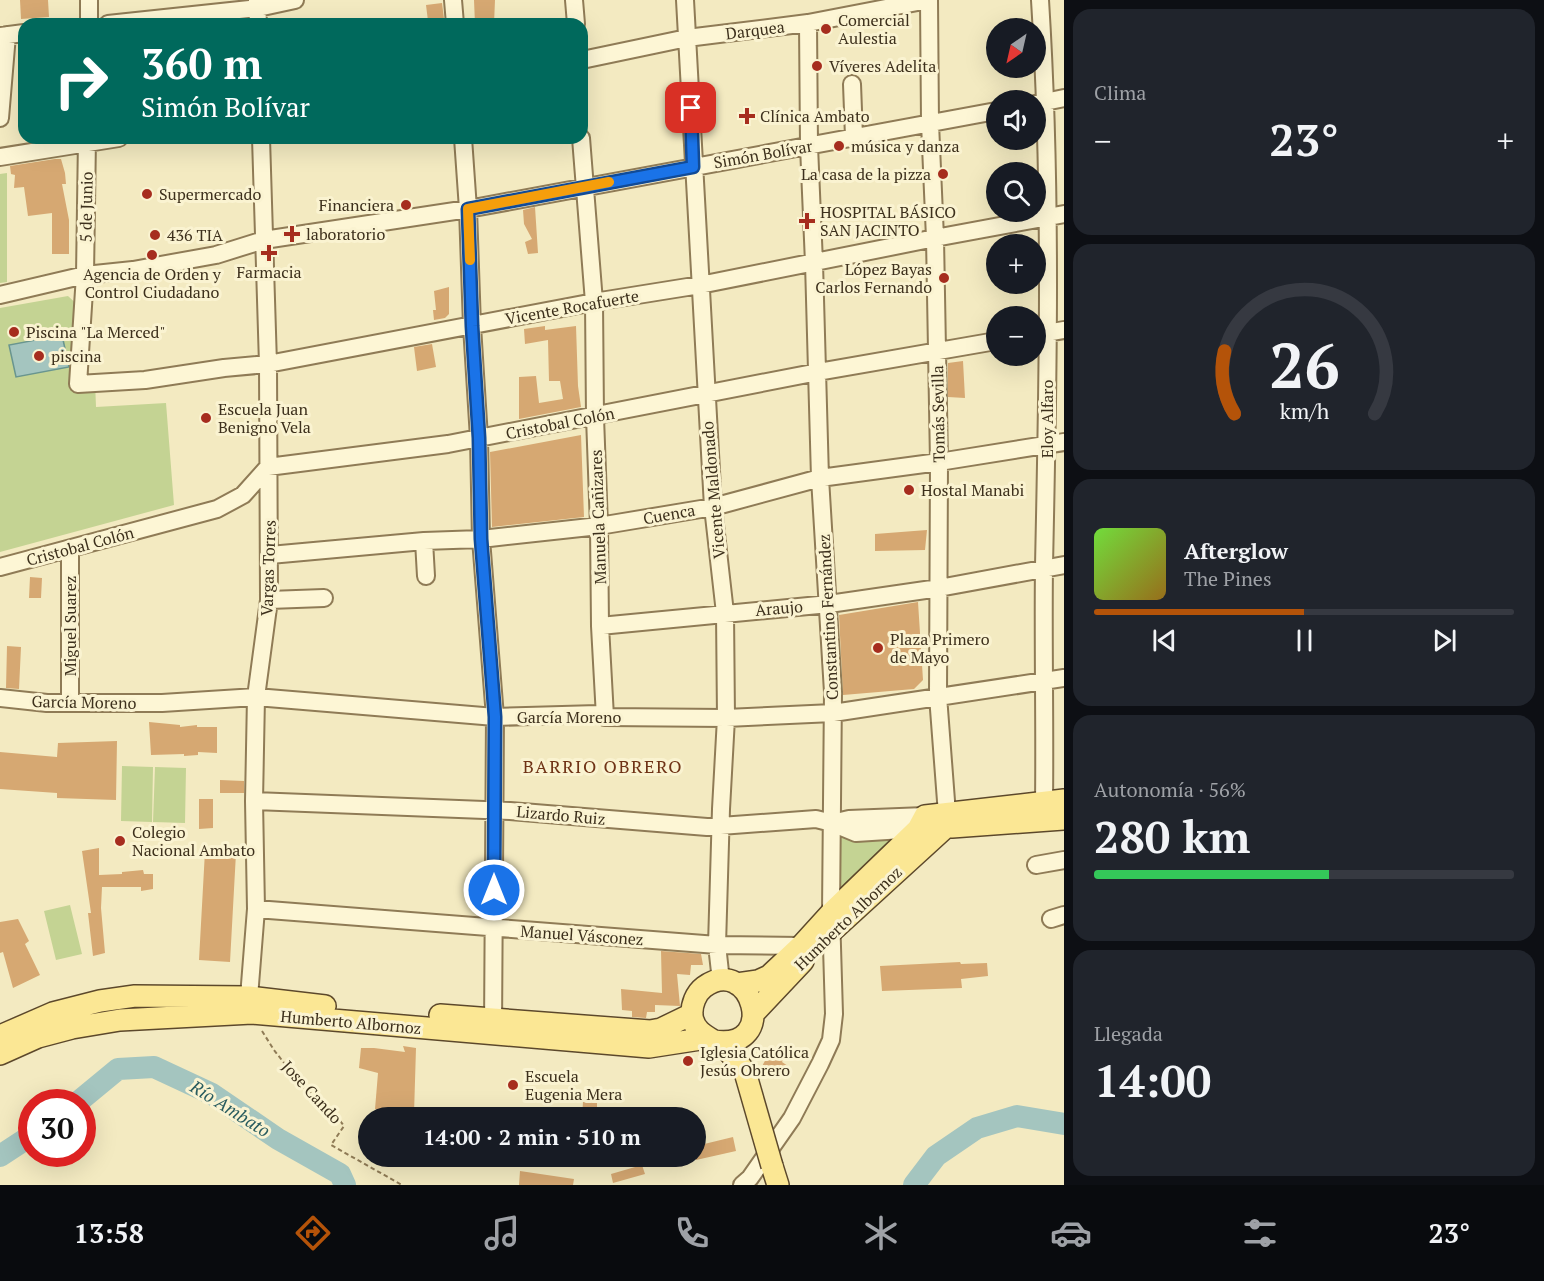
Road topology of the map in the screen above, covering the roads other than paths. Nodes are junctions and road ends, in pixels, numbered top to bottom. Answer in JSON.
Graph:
{"nodes":[{"id":1,"x":89,"y":0,"type":"edge"},
{"id":2,"x":295,"y":0,"type":"edge"},
{"id":3,"x":453,"y":0,"type":"edge"},
{"id":4,"x":574,"y":0,"type":"edge"},
{"id":5,"x":685,"y":0,"type":"edge"},
{"id":6,"x":928,"y":0,"type":"edge"},
{"id":7,"x":1040,"y":0,"type":"edge"},
{"id":8,"x":258,"y":11,"type":"edge"},
{"id":9,"x":89,"y":18,"type":"edge"},
{"id":10,"x":177,"y":18,"type":"edge"},
{"id":11,"x":454,"y":18,"type":"edge"},
{"id":12,"x":576,"y":18,"type":"edge"},
{"id":13,"x":808,"y":23,"type":"junction"},
{"id":14,"x":18,"y":34,"type":"edge"},
{"id":15,"x":3,"y":35,"type":"edge"},
{"id":16,"x":687,"y":38,"type":"junction"},
{"id":17,"x":588,"y":59,"type":"edge"},
{"id":18,"x":852,"y":84,"type":"dead end"},
{"id":19,"x":1041,"y":90,"type":"edge"},
{"id":20,"x":1064,"y":98,"type":"edge"},
{"id":21,"x":1046,"y":102,"type":"edge"},
{"id":22,"x":986,"y":113,"type":"edge"},
{"id":23,"x":0,"y":118,"type":"edge"},
{"id":24,"x":930,"y":123,"type":"junction"},
{"id":25,"x":854,"y":137,"type":"junction"},
{"id":26,"x":1046,"y":141,"type":"edge"},
{"id":27,"x":67,"y":144,"type":"edge"},
{"id":28,"x":87,"y":144,"type":"edge"},
{"id":29,"x":261,"y":144,"type":"edge"},
{"id":30,"x":463,"y":144,"type":"edge"},
{"id":31,"x":582,"y":144,"type":"edge"},
{"id":32,"x":809,"y":146,"type":"junction"},
{"id":33,"x":0,"y":157,"type":"edge"},
{"id":34,"x":693,"y":167,"type":"junction"},
{"id":35,"x":584,"y":187,"type":"junction"},
{"id":36,"x":468,"y":209,"type":"junction"},
{"id":37,"x":1056,"y":216,"type":"edge"},
{"id":38,"x":935,"y":238,"type":"junction"},
{"id":39,"x":264,"y":240,"type":"junction"},
{"id":40,"x":814,"y":262,"type":"junction"},
{"id":41,"x":85,"y":275,"type":"junction"},
{"id":42,"x":700,"y":285,"type":"junction"},
{"id":43,"x":0,"y":295,"type":"edge"},
{"id":44,"x":594,"y":302,"type":"junction"},
{"id":45,"x":472,"y":326,"type":"junction"},
{"id":46,"x":1049,"y":332,"type":"edge"},
{"id":47,"x":986,"y":343,"type":"edge"},
{"id":48,"x":937,"y":352,"type":"junction"},
{"id":49,"x":268,"y":364,"type":"junction"},
{"id":50,"x":818,"y":372,"type":"junction"},
{"id":51,"x":78,"y":384,"type":"joint"},
{"id":52,"x":706,"y":394,"type":"junction"},
{"id":53,"x":594,"y":417,"type":"junction"},
{"id":54,"x":479,"y":438,"type":"junction"},
{"id":55,"x":1056,"y":443,"type":"edge"},
{"id":56,"x":939,"y":462,"type":"junction"},
{"id":57,"x":268,"y":467,"type":"junction"},
{"id":58,"x":820,"y":478,"type":"junction"},
{"id":59,"x":713,"y":507,"type":"junction"},
{"id":60,"x":599,"y":526,"type":"junction"},
{"id":61,"x":481,"y":539,"type":"junction"},
{"id":62,"x":424,"y":541,"type":"junction"},
{"id":63,"x":70,"y":549,"type":"junction"},
{"id":64,"x":270,"y":555,"type":"junction"},
{"id":65,"x":1064,"y":565,"type":"edge"},
{"id":66,"x":0,"y":567,"type":"edge"},
{"id":67,"x":1044,"y":569,"type":"junction"},
{"id":68,"x":426,"y":576,"type":"dead end"},
{"id":69,"x":939,"y":588,"type":"junction"},
{"id":70,"x":324,"y":598,"type":"dead end"},
{"id":71,"x":269,"y":600,"type":"junction"},
{"id":72,"x":829,"y":604,"type":"junction"},
{"id":73,"x":725,"y":613,"type":"junction"},
{"id":74,"x":600,"y":626,"type":"junction"},
{"id":75,"x":1064,"y":678,"type":"edge"},
{"id":76,"x":1045,"y":680,"type":"junction"},
{"id":77,"x":938,"y":696,"type":"junction"},
{"id":78,"x":0,"y":698,"type":"edge"},
{"id":79,"x":256,"y":698,"type":"junction"},
{"id":80,"x":70,"y":703,"type":"junction"},
{"id":81,"x":833,"y":713,"type":"junction"},
{"id":82,"x":495,"y":717,"type":"junction"},
{"id":83,"x":605,"y":717,"type":"junction"},
{"id":84,"x":726,"y":718,"type":"junction"},
{"id":85,"x":254,"y":801,"type":"junction"},
{"id":86,"x":1054,"y":801,"type":"edge"},
{"id":87,"x":495,"y":810,"type":"junction"},
{"id":88,"x":1064,"y":819,"type":"edge"},
{"id":89,"x":946,"y":820,"type":"junction"},
{"id":90,"x":922,"y":822,"type":"junction"},
{"id":91,"x":832,"y":823,"type":"junction"},
{"id":92,"x":722,"y":826,"type":"junction"},
{"id":93,"x":1064,"y":860,"type":"edge"},
{"id":94,"x":1036,"y":865,"type":"dead end"},
{"id":95,"x":256,"y":909,"type":"junction"},
{"id":96,"x":831,"y":922,"type":"junction"},
{"id":97,"x":494,"y":929,"type":"junction"},
{"id":98,"x":717,"y":945,"type":"junction"},
{"id":99,"x":801,"y":946,"type":"junction"},
{"id":100,"x":729,"y":982,"type":"junction"},
{"id":101,"x":250,"y":1005,"type":"junction"},
{"id":102,"x":754,"y":1013,"type":"junction"},
{"id":103,"x":692,"y":1014,"type":"junction"},
{"id":104,"x":493,"y":1027,"type":"junction"},
{"id":105,"x":0,"y":1036,"type":"edge"},
{"id":106,"x":741,"y":1036,"type":"junction"},
{"id":107,"x":710,"y":1040,"type":"junction"},
{"id":108,"x":0,"y":1054,"type":"edge"},
{"id":109,"x":745,"y":1072,"type":"junction"},
{"id":110,"x":742,"y":1185,"type":"edge"},
{"id":111,"x":778,"y":1185,"type":"edge"}],
"edges":[{"from":1,"to":9,"type":"street"},
{"from":2,"to":8,"type":"street"},
{"from":3,"to":11,"type":"street"},
{"from":4,"to":12,"type":"street"},
{"from":5,"to":16,"type":"street","name":"Vicente Maldonado"},
{"from":6,"to":13,"type":"street","name":"Darquea"},
{"from":6,"to":24,"type":"street","name":"Tomás Sevilla"},
{"from":7,"to":19,"type":"street","name":"Eloy Alfaro"},
{"from":8,"to":10,"type":"street"},
{"from":13,"to":16,"type":"street","name":"Darquea"},
{"from":13,"to":32,"type":"street","name":"Constantino Fernández"},
{"from":14,"to":15,"type":"street"},
{"from":15,"to":23,"type":"street"},
{"from":16,"to":17,"type":"street","name":"Darquea"},
{"from":16,"to":34,"type":"street","name":"Vicente Maldonado"},
{"from":18,"to":25,"type":"street"},
{"from":20,"to":21,"type":"street"},
{"from":22,"to":24,"type":"street","name":"Simón Bolívar"},
{"from":24,"to":25,"type":"street","name":"Simón Bolívar"},
{"from":24,"to":38,"type":"street","name":"Tomás Sevilla"},
{"from":25,"to":32,"type":"street","name":"Simón Bolívar"},
{"from":26,"to":37,"type":"street","name":"Eloy Alfaro"},
{"from":27,"to":33,"type":"street"},
{"from":28,"to":41,"type":"street","name":"5 de Junio"},
{"from":29,"to":39,"type":"street","name":"Vargas Torres"},
{"from":30,"to":36,"type":"street"},
{"from":31,"to":35,"type":"street","name":"Manuela Cañizares"},
{"from":32,"to":34,"type":"street","name":"Simón Bolívar"},
{"from":32,"to":40,"type":"street","name":"Constantino Fernández"},
{"from":34,"to":35,"type":"street","name":"Simón Bolívar"},
{"from":34,"to":42,"type":"street","name":"Vicente Maldonado"},
{"from":35,"to":36,"type":"street","name":"Simón Bolívar"},
{"from":35,"to":44,"type":"street","name":"Manuela Cañizares"},
{"from":36,"to":39,"type":"street","name":"Simón Bolívar"},
{"from":36,"to":45,"type":"street"},
{"from":37,"to":38,"type":"street","name":"Vicente Rocafuerte"},
{"from":37,"to":46,"type":"street","name":"Eloy Alfaro"},
{"from":38,"to":40,"type":"street","name":"Vicente Rocafuerte"},
{"from":38,"to":48,"type":"street","name":"Tomás Sevilla"},
{"from":39,"to":41,"type":"street","name":"Simón Bolívar"},
{"from":39,"to":49,"type":"street","name":"Vargas Torres"},
{"from":40,"to":42,"type":"street","name":"Vicente Rocafuerte"},
{"from":40,"to":50,"type":"street","name":"Constantino Fernández"},
{"from":41,"to":43,"type":"street","name":"Simón Bolívar"},
{"from":41,"to":51,"type":"street","name":"5 de Junio"},
{"from":42,"to":44,"type":"street","name":"Vicente Rocafuerte"},
{"from":42,"to":52,"type":"street","name":"Vicente Maldonado"},
{"from":44,"to":45,"type":"street","name":"Vicente Rocafuerte"},
{"from":44,"to":53,"type":"street","name":"Manuela Cañizares"},
{"from":45,"to":49,"type":"street","name":"Vicente Rocafuerte"},
{"from":45,"to":54,"type":"street"},
{"from":46,"to":55,"type":"street","name":"Eloy Alfaro"},
{"from":47,"to":48,"type":"street","name":"Cristobal Colón"},
{"from":48,"to":50,"type":"street","name":"Cristobal Colón"},
{"from":48,"to":56,"type":"street","name":"Tomás Sevilla"},
{"from":49,"to":51,"type":"street","name":"Vicente Rocafuerte"},
{"from":49,"to":57,"type":"street","name":"Vargas Torres"},
{"from":50,"to":52,"type":"street","name":"Cristobal Colón"},
{"from":50,"to":58,"type":"street","name":"Constantino Fernández"},
{"from":52,"to":53,"type":"street","name":"Cristobal Colón"},
{"from":52,"to":59,"type":"street","name":"Vicente Maldonado"},
{"from":53,"to":54,"type":"street","name":"Cristobal Colón"},
{"from":53,"to":60,"type":"street","name":"Manuela Cañizares"},
{"from":54,"to":57,"type":"street","name":"Cristobal Colón"},
{"from":54,"to":61,"type":"street"},
{"from":55,"to":56,"type":"street","name":"Cuenca"},
{"from":55,"to":67,"type":"street","name":"Eloy Alfaro"},
{"from":56,"to":58,"type":"street","name":"Cuenca"},
{"from":56,"to":69,"type":"street","name":"Tomás Sevilla"},
{"from":57,"to":63,"type":"street","name":"Cristobal Colón"},
{"from":57,"to":64,"type":"street","name":"Vargas Torres"},
{"from":58,"to":59,"type":"street","name":"Cuenca"},
{"from":58,"to":72,"type":"street","name":"Constantino Fernández"},
{"from":59,"to":60,"type":"street","name":"Cuenca"},
{"from":59,"to":73,"type":"street","name":"Vicente Maldonado"},
{"from":60,"to":61,"type":"street","name":"Cuenca"},
{"from":60,"to":74,"type":"street","name":"Manuela Cañizares"},
{"from":61,"to":62,"type":"street","name":"Cuenca"},
{"from":61,"to":82,"type":"street"},
{"from":62,"to":64,"type":"street","name":"Cuenca"},
{"from":62,"to":68,"type":"street"},
{"from":63,"to":66,"type":"street","name":"Cristobal Colón"},
{"from":63,"to":80,"type":"street","name":"Miguel Suarez"},
{"from":64,"to":71,"type":"street","name":"Vargas Torres"},
{"from":65,"to":67,"type":"street","name":"Araujo"},
{"from":67,"to":69,"type":"street","name":"Araujo"},
{"from":67,"to":76,"type":"street","name":"Eloy Alfaro"},
{"from":69,"to":72,"type":"street","name":"Araujo"},
{"from":69,"to":77,"type":"street","name":"Tomás Sevilla"},
{"from":70,"to":71,"type":"street"},
{"from":71,"to":79,"type":"street","name":"Vargas Torres"},
{"from":72,"to":73,"type":"street","name":"Araujo"},
{"from":72,"to":81,"type":"street","name":"Constantino Fernández"},
{"from":73,"to":74,"type":"street","name":"Araujo"},
{"from":73,"to":84,"type":"street","name":"Vicente Maldonado"},
{"from":74,"to":83,"type":"street","name":"Manuela Cañizares"},
{"from":75,"to":76,"type":"street","name":"García Moreno"},
{"from":76,"to":77,"type":"street","name":"García Moreno"},
{"from":76,"to":86,"type":"street","name":"Eloy Alfaro"},
{"from":77,"to":81,"type":"street","name":"García Moreno"},
{"from":77,"to":89,"type":"street","name":"Tomás Sevilla"},
{"from":78,"to":80,"type":"street","name":"García Moreno"},
{"from":79,"to":80,"type":"street","name":"García Moreno"},
{"from":79,"to":82,"type":"street","name":"García Moreno"},
{"from":79,"to":85,"type":"street","name":"Vargas Torres"},
{"from":81,"to":84,"type":"street","name":"García Moreno"},
{"from":81,"to":91,"type":"street","name":"Constantino Fernández"},
{"from":82,"to":83,"type":"street","name":"García Moreno"},
{"from":82,"to":87,"type":"street"},
{"from":83,"to":84,"type":"street","name":"García Moreno"},
{"from":84,"to":92,"type":"street","name":"Vicente Maldonado"},
{"from":85,"to":87,"type":"street","name":"Lizardo Ruiz"},
{"from":85,"to":95,"type":"street","name":"Vargas Torres"},
{"from":86,"to":89,"type":"main road","name":"Lizardo Ruiz"},
{"from":87,"to":92,"type":"street","name":"Lizardo Ruiz"},
{"from":87,"to":97,"type":"street"},
{"from":88,"to":89,"type":"main road","name":"Lizardo Ruiz"},
{"from":89,"to":90,"type":"main road","name":"Lizardo Ruiz"},
{"from":89,"to":96,"type":"main road","name":"Humberto Albornoz"},
{"from":90,"to":91,"type":"street","name":"Lizardo Ruiz"},
{"from":90,"to":96,"type":"main road","name":"Humberto Albornoz"},
{"from":91,"to":92,"type":"street","name":"Lizardo Ruiz"},
{"from":91,"to":96,"type":"street","name":"Constantino Fernández"},
{"from":92,"to":98,"type":"street","name":"Vicente Maldonado"},
{"from":93,"to":94,"type":"street"},
{"from":95,"to":97,"type":"street","name":"Manuel Vásconez"},
{"from":95,"to":101,"type":"street","name":"Vargas Torres"},
{"from":96,"to":99,"type":"main road","name":"Humberto Albornoz"},
{"from":96,"to":102,"type":"main road","name":"Humberto Albornoz"},
{"from":96,"to":110,"type":"street","name":"Constantino Fernández"},
{"from":97,"to":98,"type":"street","name":"Manuel Vásconez"},
{"from":97,"to":104,"type":"street"},
{"from":98,"to":99,"type":"street","name":"Manuel Vásconez"},
{"from":98,"to":100,"type":"street","name":"Vicente Maldonado"},
{"from":99,"to":100,"type":"main road","name":"Humberto Albornoz"},
{"from":100,"to":102,"type":"main road"},
{"from":100,"to":103,"type":"main road"},
{"from":101,"to":104,"type":"main road","name":"Humberto Albornoz"},
{"from":101,"to":105,"type":"main road","name":"Humberto Albornoz"},
{"from":101,"to":108,"type":"main road","name":"Humberto Albornoz"},
{"from":102,"to":106,"type":"main road"},
{"from":103,"to":104,"type":"main road","name":"Humberto Albornoz"},
{"from":103,"to":107,"type":"main road"},
{"from":104,"to":107,"type":"main road","name":"Humberto Albornoz"},
{"from":106,"to":107,"type":"main road"},
{"from":106,"to":109,"type":"main road"},
{"from":107,"to":109,"type":"main road"},
{"from":109,"to":111,"type":"main road","bridge":true}]}
